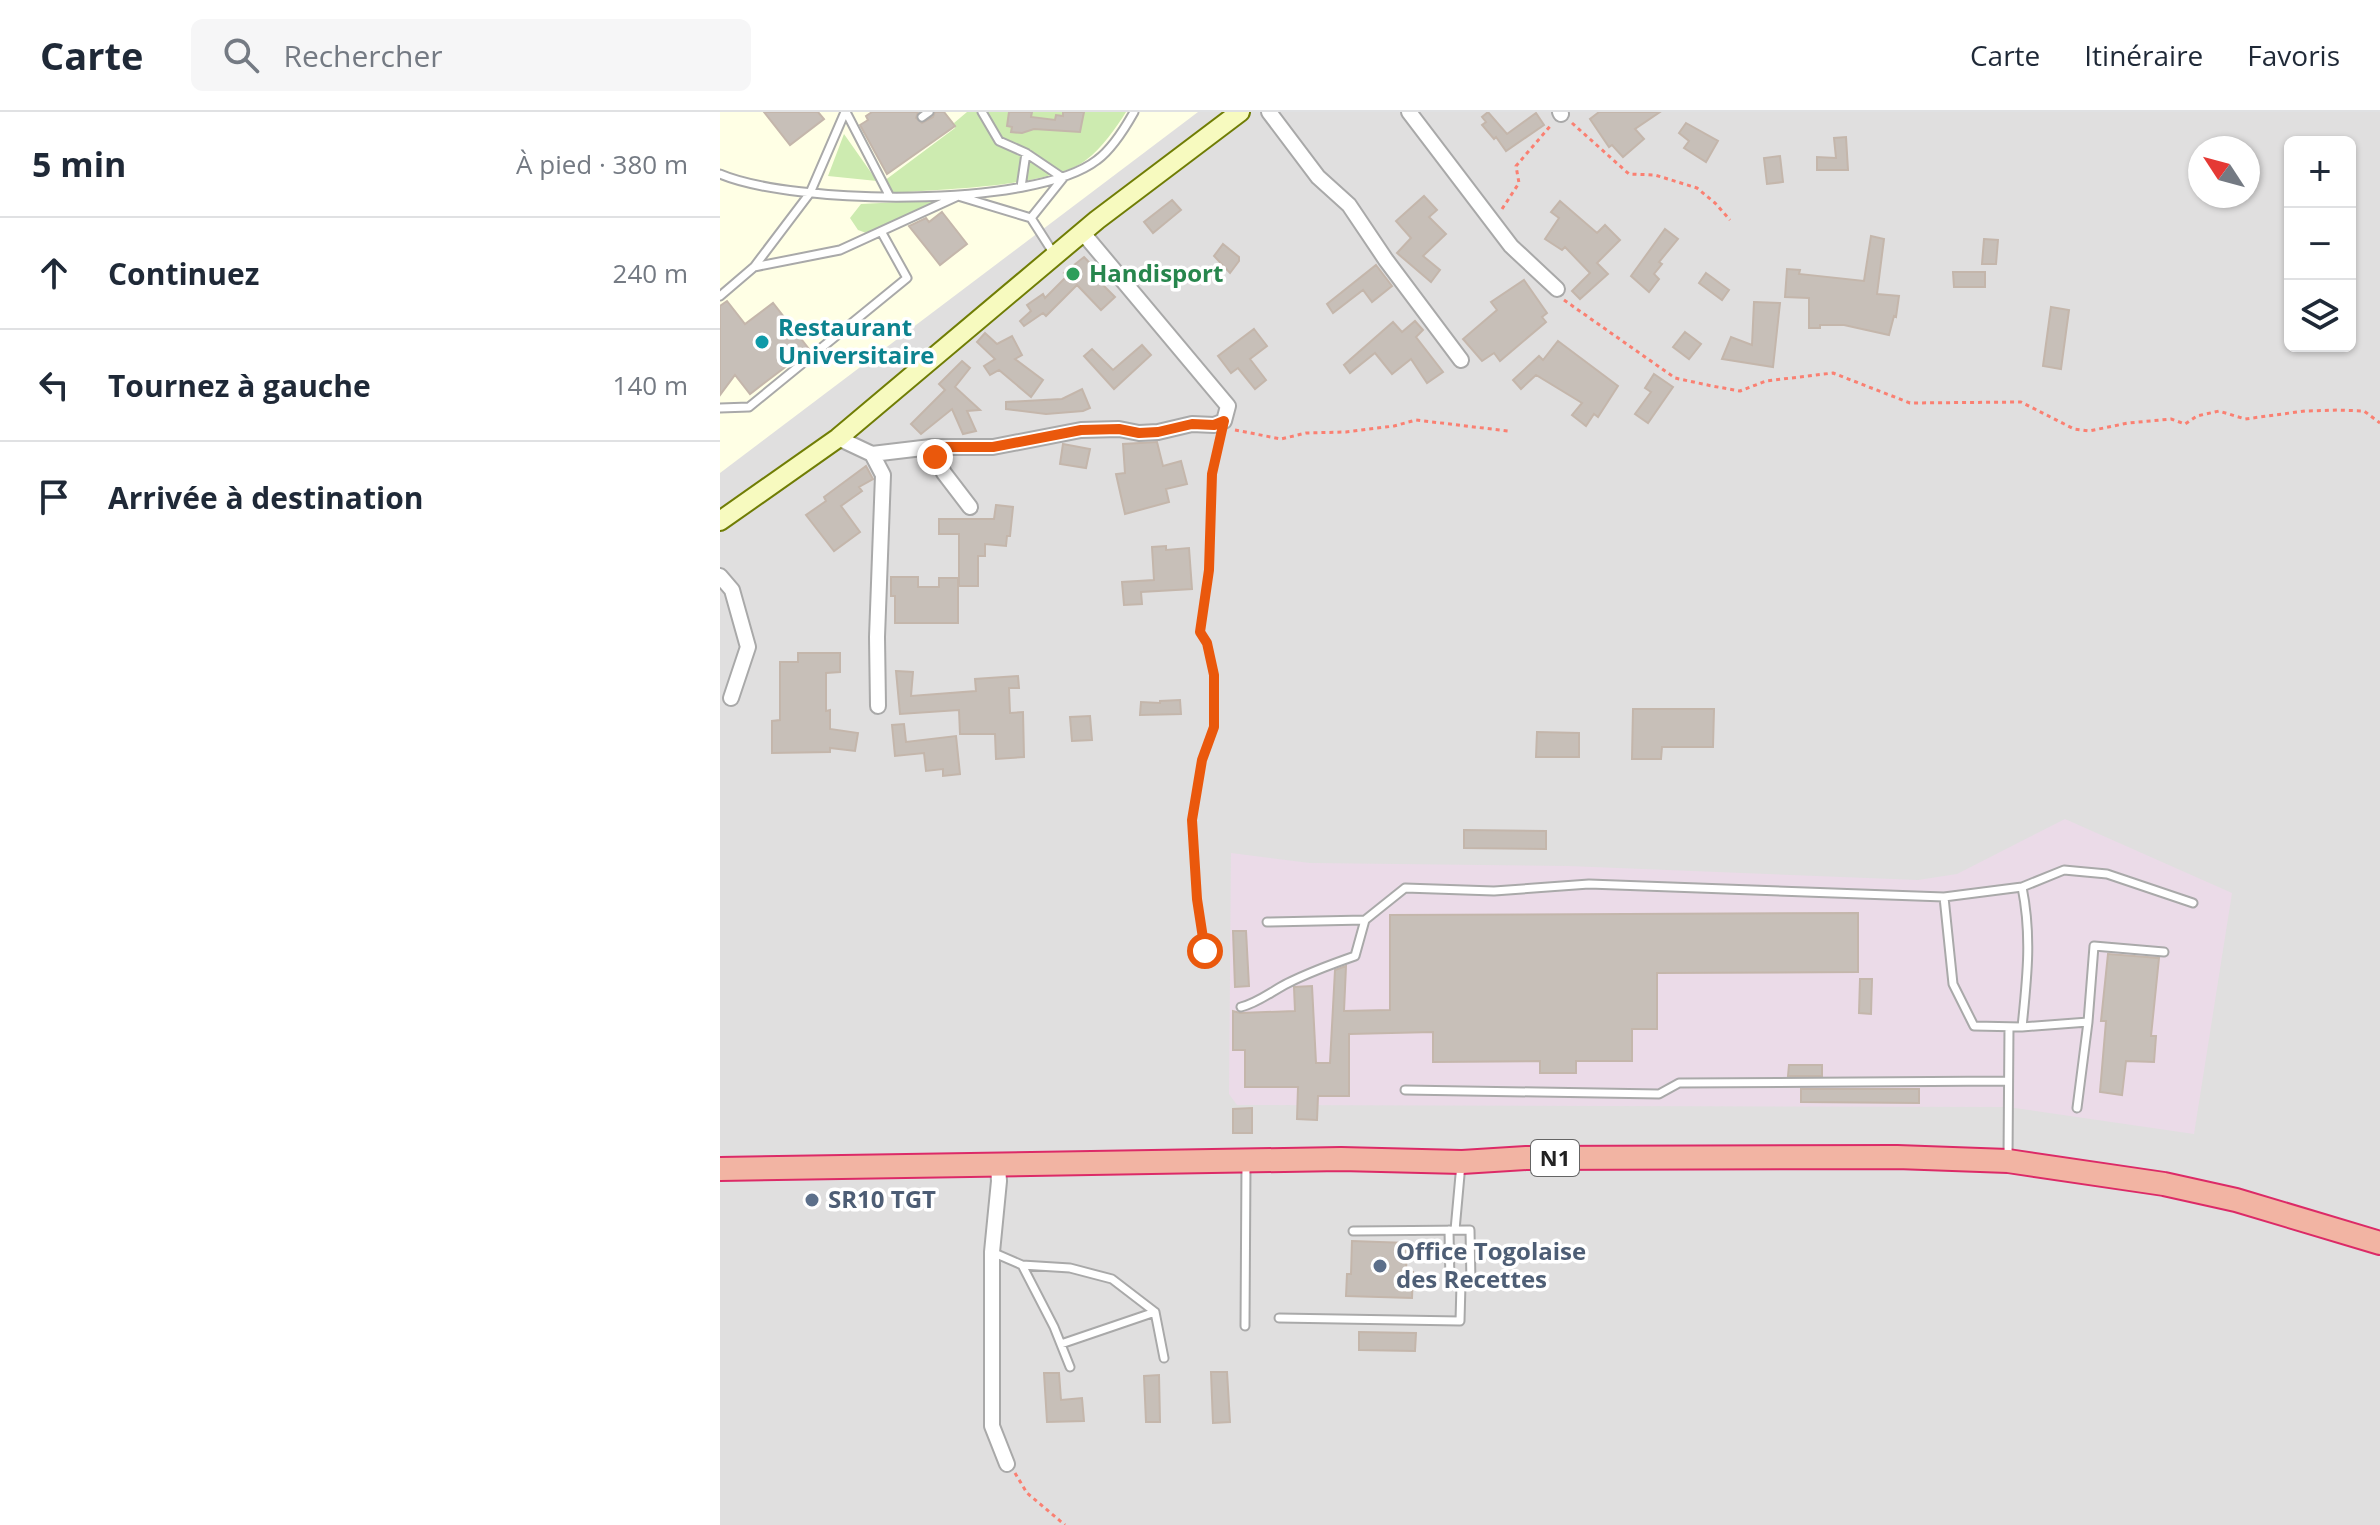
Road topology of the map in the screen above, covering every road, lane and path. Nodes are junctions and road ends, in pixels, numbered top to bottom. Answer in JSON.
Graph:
{"nodes":[{"id":1,"x":845,"y":112,"type":"edge"},
{"id":2,"x":982,"y":112,"type":"edge"},
{"id":3,"x":1134,"y":112,"type":"edge"},
{"id":4,"x":1240,"y":112,"type":"edge"},
{"id":5,"x":1269,"y":112,"type":"edge"},
{"id":6,"x":1409,"y":112,"type":"edge"},
{"id":7,"x":1560,"y":113,"type":"edge"},
{"id":8,"x":1026,"y":153,"type":"junction"},
{"id":9,"x":720,"y":174,"type":"edge"},
{"id":10,"x":1063,"y":178,"type":"junction"},
{"id":11,"x":1021,"y":187,"type":"junction"},
{"id":12,"x":810,"y":193,"type":"junction"},
{"id":13,"x":958,"y":196,"type":"junction"},
{"id":14,"x":890,"y":197,"type":"junction"},
{"id":15,"x":1031,"y":218,"type":"junction"},
{"id":16,"x":1730,"y":220,"type":"dead end"},
{"id":17,"x":1494,"y":223,"type":"junction"},
{"id":18,"x":882,"y":233,"type":"junction"},
{"id":19,"x":1083,"y":233,"type":"junction"},
{"id":20,"x":1055,"y":256,"type":"junction"},
{"id":21,"x":754,"y":267,"type":"junction"},
{"id":22,"x":1557,"y":289,"type":"joint"},
{"id":23,"x":720,"y":296,"type":"edge"},
{"id":24,"x":1461,"y":360,"type":"dead end"},
{"id":25,"x":720,"y":408,"type":"edge"},
{"id":26,"x":2380,"y":423,"type":"edge"},
{"id":27,"x":1508,"y":431,"type":"dead end"},
{"id":28,"x":838,"y":438,"type":"junction"},
{"id":29,"x":931,"y":447,"type":"junction"},
{"id":30,"x":872,"y":454,"type":"junction"},
{"id":31,"x":970,"y":507,"type":"dead end"},
{"id":32,"x":720,"y":521,"type":"edge"},
{"id":33,"x":720,"y":576,"type":"edge"},
{"id":34,"x":731,"y":698,"type":"dead end"},
{"id":35,"x":878,"y":706,"type":"dead end"},
{"id":36,"x":2022,"y":887,"type":"junction"},
{"id":37,"x":1944,"y":897,"type":"junction"},
{"id":38,"x":2193,"y":903,"type":"dead end"},
{"id":39,"x":1365,"y":920,"type":"junction"},
{"id":40,"x":1267,"y":922,"type":"dead end"},
{"id":41,"x":1205,"y":951,"type":"dead end"},
{"id":42,"x":2164,"y":952,"type":"dead end"},
{"id":43,"x":1241,"y":1007,"type":"dead end"},
{"id":44,"x":2088,"y":1022,"type":"junction"},
{"id":45,"x":2009,"y":1027,"type":"junction"},
{"id":46,"x":2022,"y":1027,"type":"junction"},
{"id":47,"x":2007,"y":1081,"type":"junction"},
{"id":48,"x":1405,"y":1090,"type":"dead end"},
{"id":49,"x":2077,"y":1108,"type":"dead end"},
{"id":50,"x":1246,"y":1161,"type":"junction"},
{"id":51,"x":2008,"y":1161,"type":"junction"},
{"id":52,"x":1462,"y":1162,"type":"junction"},
{"id":53,"x":998,"y":1166,"type":"junction"},
{"id":54,"x":720,"y":1169,"type":"edge"},
{"id":55,"x":1452,"y":1230,"type":"junction"},
{"id":56,"x":1353,"y":1231,"type":"dead end"},
{"id":57,"x":2380,"y":1243,"type":"edge"},
{"id":58,"x":992,"y":1252,"type":"junction"},
{"id":59,"x":1022,"y":1265,"type":"junction"},
{"id":60,"x":1461,"y":1284,"type":"junction"},
{"id":61,"x":1155,"y":1312,"type":"junction"},
{"id":62,"x":1279,"y":1318,"type":"dead end"},
{"id":63,"x":1245,"y":1326,"type":"dead end"},
{"id":64,"x":1061,"y":1344,"type":"junction"},
{"id":65,"x":1164,"y":1358,"type":"dead end"},
{"id":66,"x":1070,"y":1367,"type":"dead end"},
{"id":67,"x":1007,"y":1464,"type":"joint"},
{"id":68,"x":1065,"y":1525,"type":"edge"}],
"edges":[{"from":1,"to":12,"type":"lane"},
{"from":1,"to":14,"type":"lane"},
{"from":2,"to":8,"type":"lane"},
{"from":3,"to":10,"type":"lane"},
{"from":4,"to":19,"type":"main road"},
{"from":5,"to":24,"type":"street"},
{"from":6,"to":17,"type":"street"},
{"from":7,"to":16,"type":"path"},
{"from":7,"to":17,"type":"path"},
{"from":8,"to":10,"type":"lane"},
{"from":8,"to":11,"type":"lane"},
{"from":9,"to":12,"type":"lane"},
{"from":10,"to":11,"type":"lane"},
{"from":10,"to":15,"type":"lane"},
{"from":11,"to":13,"type":"lane"},
{"from":12,"to":14,"type":"lane"},
{"from":12,"to":21,"type":"lane"},
{"from":13,"to":14,"type":"lane"},
{"from":13,"to":15,"type":"lane"},
{"from":13,"to":18,"type":"lane"},
{"from":15,"to":20,"type":"lane"},
{"from":17,"to":22,"type":"street"},
{"from":18,"to":21,"type":"lane"},
{"from":18,"to":25,"type":"lane"},
{"from":19,"to":20,"type":"main road"},
{"from":19,"to":29,"type":"street"},
{"from":20,"to":28,"type":"main road"},
{"from":21,"to":23,"type":"lane"},
{"from":22,"to":26,"type":"path"},
{"from":27,"to":41,"type":"path"},
{"from":28,"to":30,"type":"street"},
{"from":28,"to":32,"type":"main road"},
{"from":29,"to":30,"type":"street"},
{"from":29,"to":31,"type":"street"},
{"from":30,"to":35,"type":"street"},
{"from":33,"to":34,"type":"street"},
{"from":36,"to":37,"type":"lane"},
{"from":36,"to":38,"type":"lane"},
{"from":36,"to":46,"type":"lane"},
{"from":37,"to":39,"type":"lane"},
{"from":37,"to":45,"type":"lane"},
{"from":39,"to":40,"type":"lane"},
{"from":39,"to":43,"type":"lane"},
{"from":42,"to":44,"type":"lane"},
{"from":44,"to":46,"type":"lane"},
{"from":44,"to":49,"type":"lane"},
{"from":45,"to":46,"type":"lane"},
{"from":45,"to":47,"type":"lane"},
{"from":47,"to":48,"type":"lane"},
{"from":47,"to":51,"type":"lane"},
{"from":50,"to":52,"type":"highway","number":"N1"},
{"from":50,"to":53,"type":"highway","number":"N1"},
{"from":50,"to":63,"type":"lane"},
{"from":51,"to":52,"type":"highway","number":"N1"},
{"from":51,"to":57,"type":"highway","number":"N1"},
{"from":52,"to":55,"type":"lane"},
{"from":53,"to":54,"type":"highway","number":"N1"},
{"from":53,"to":58,"type":"street"},
{"from":55,"to":56,"type":"lane"},
{"from":55,"to":60,"type":"lane"},
{"from":55,"to":60,"type":"lane"},
{"from":58,"to":59,"type":"lane"},
{"from":58,"to":67,"type":"street"},
{"from":59,"to":61,"type":"lane"},
{"from":59,"to":64,"type":"lane"},
{"from":60,"to":62,"type":"lane"},
{"from":61,"to":64,"type":"lane"},
{"from":61,"to":65,"type":"lane"},
{"from":64,"to":66,"type":"lane"},
{"from":67,"to":68,"type":"path"}]}
